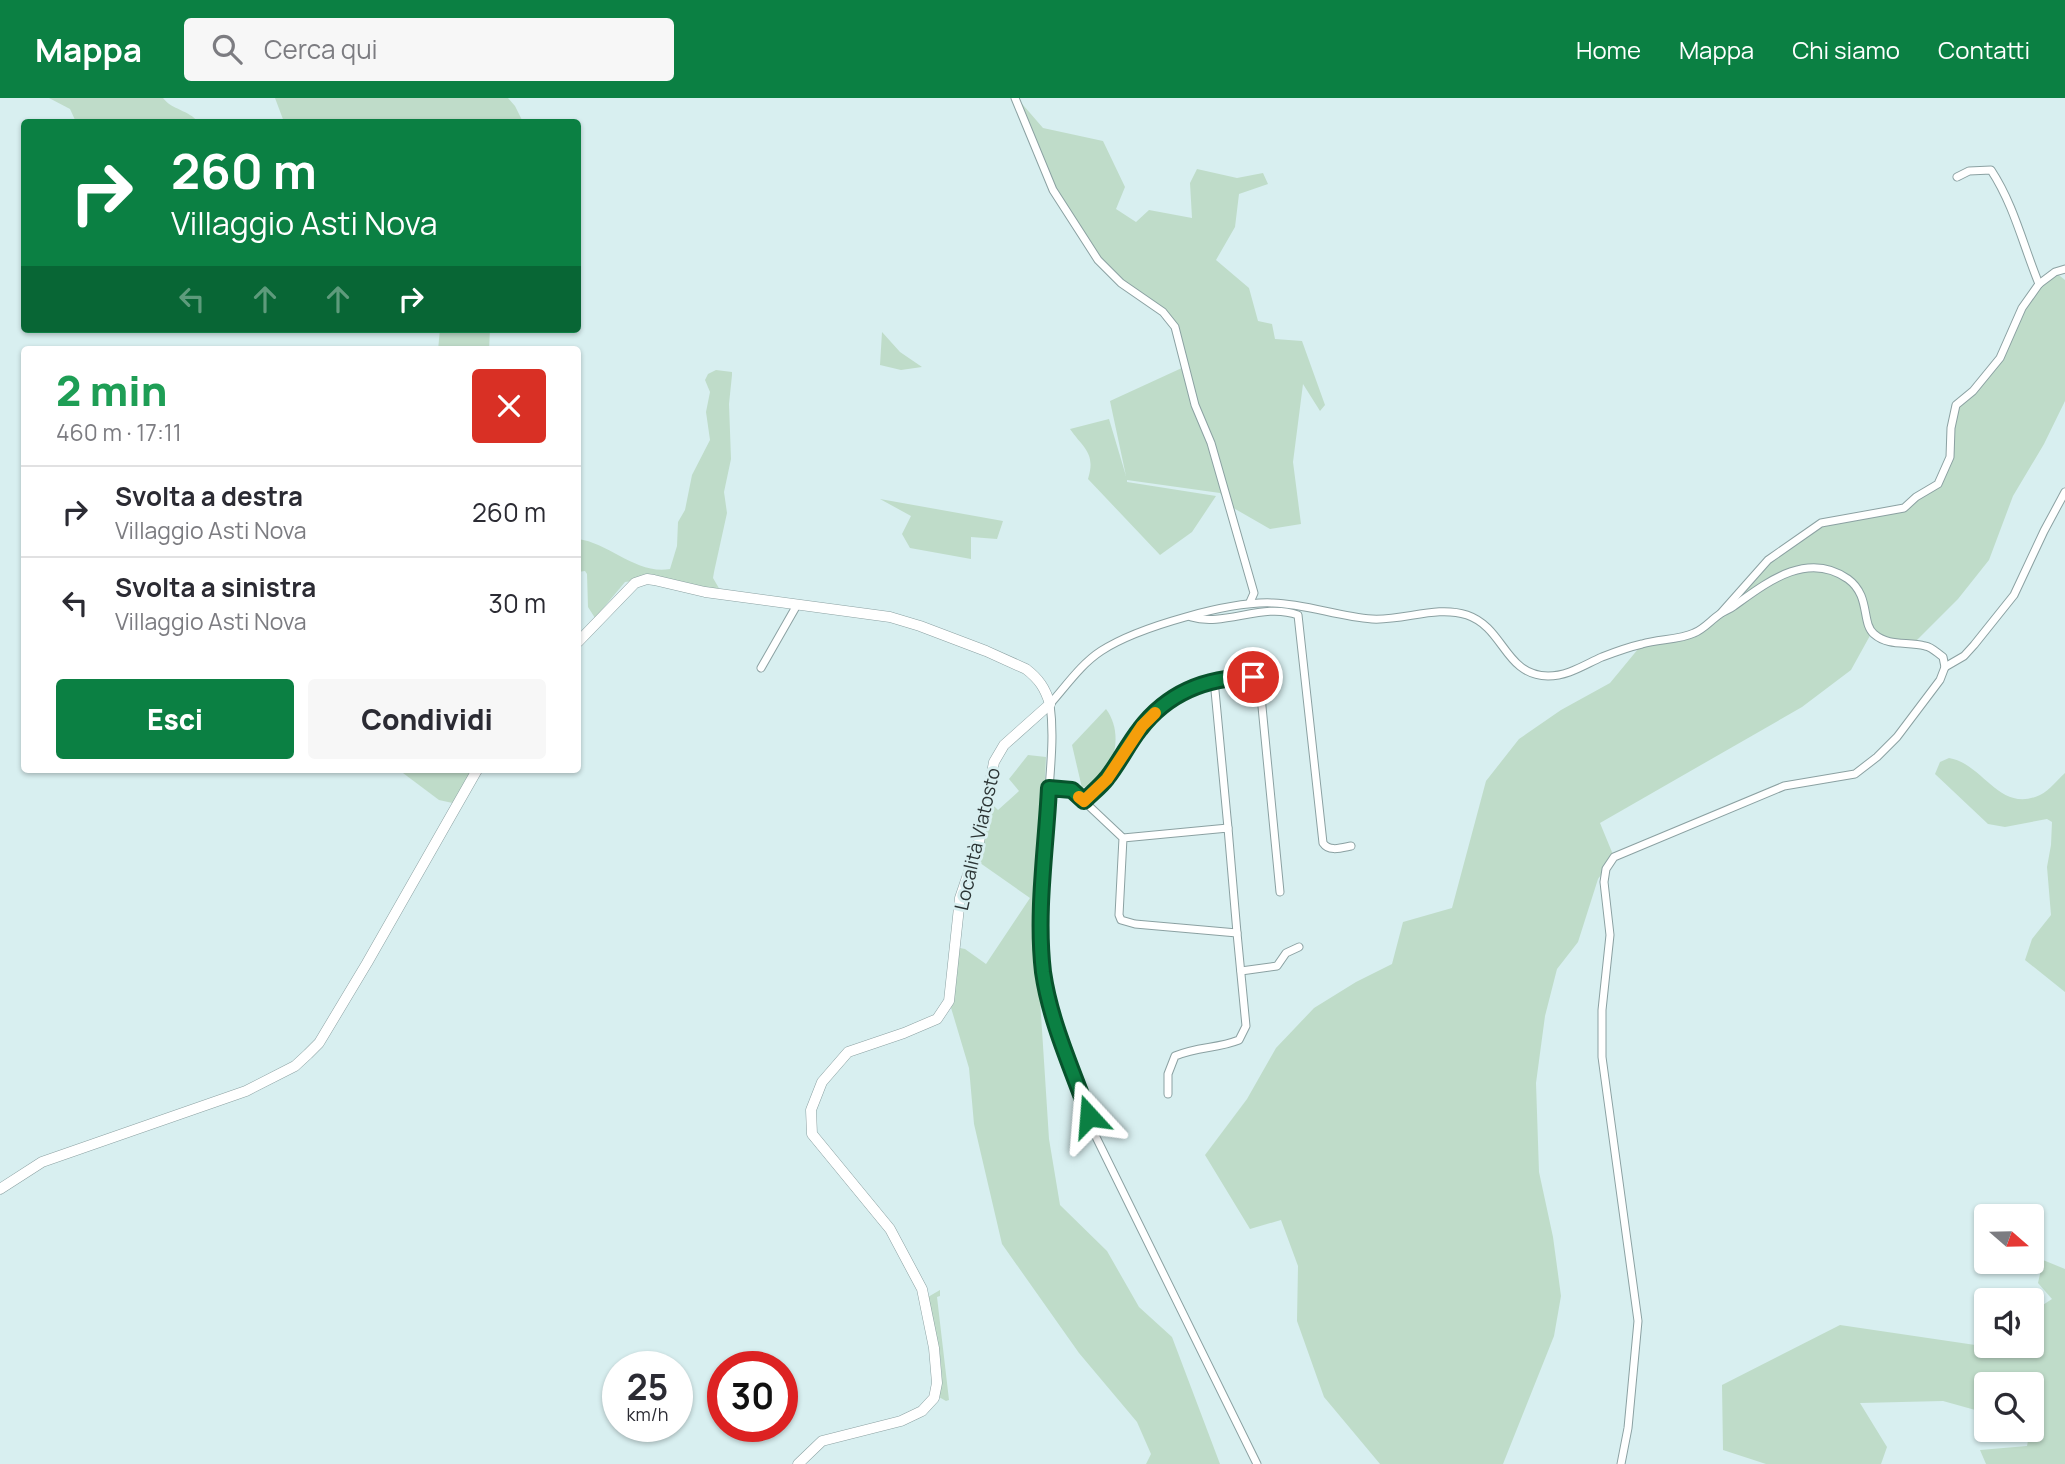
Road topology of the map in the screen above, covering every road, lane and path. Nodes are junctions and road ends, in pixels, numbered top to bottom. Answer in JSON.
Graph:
{"nodes":[{"id":1,"x":1015,"y":98,"type":"edge"},
{"id":2,"x":1957,"y":177,"type":"dead end"},
{"id":3,"x":2065,"y":269,"type":"edge"},
{"id":4,"x":2039,"y":284,"type":"junction"},
{"id":5,"x":2065,"y":492,"type":"edge"},
{"id":6,"x":1246,"y":604,"type":"junction"},
{"id":7,"x":797,"y":605,"type":"junction"},
{"id":8,"x":1720,"y":613,"type":"junction"},
{"id":9,"x":1191,"y":617,"type":"junction"},
{"id":10,"x":581,"y":639,"type":"edge"},
{"id":11,"x":1945,"y":667,"type":"junction"},
{"id":12,"x":761,"y":668,"type":"dead end"},
{"id":13,"x":1214,"y":680,"type":"junction"},
{"id":14,"x":1050,"y":704,"type":"junction"},
{"id":15,"x":475,"y":773,"type":"edge"},
{"id":16,"x":1049,"y":788,"type":"junction"},
{"id":17,"x":1084,"y":801,"type":"junction"},
{"id":18,"x":1228,"y":828,"type":"junction"},
{"id":19,"x":1123,"y":838,"type":"junction"},
{"id":20,"x":1351,"y":846,"type":"dead end"},
{"id":21,"x":1280,"y":892,"type":"dead end"},
{"id":22,"x":1237,"y":933,"type":"junction"},
{"id":23,"x":1299,"y":947,"type":"dead end"},
{"id":24,"x":1241,"y":971,"type":"junction"},
{"id":25,"x":1168,"y":1094,"type":"dead end"},
{"id":26,"x":0,"y":1189,"type":"edge"},
{"id":27,"x":798,"y":1464,"type":"edge"},
{"id":28,"x":1257,"y":1464,"type":"edge"},
{"id":29,"x":1621,"y":1464,"type":"edge"}],
"edges":[{"from":1,"to":6,"type":"street"},
{"from":2,"to":4,"type":"street"},
{"from":3,"to":4,"type":"street"},
{"from":4,"to":8,"type":"street"},
{"from":5,"to":11,"type":"street"},
{"from":6,"to":8,"type":"street"},
{"from":6,"to":9,"type":"street"},
{"from":7,"to":10,"type":"street"},
{"from":7,"to":12,"type":"street"},
{"from":7,"to":14,"type":"street"},
{"from":8,"to":11,"type":"street"},
{"from":9,"to":14,"type":"street"},
{"from":9,"to":20,"type":"street"},
{"from":11,"to":29,"type":"street"},
{"from":13,"to":17,"type":"street"},
{"from":13,"to":18,"type":"street"},
{"from":13,"to":21,"type":"street"},
{"from":14,"to":16,"type":"street"},
{"from":14,"to":27,"type":"street","name":"Località Viatosto"},
{"from":15,"to":26,"type":"street"},
{"from":16,"to":17,"type":"street"},
{"from":16,"to":28,"type":"street"},
{"from":17,"to":19,"type":"street"},
{"from":18,"to":19,"type":"street"},
{"from":18,"to":22,"type":"street"},
{"from":19,"to":22,"type":"street"},
{"from":22,"to":24,"type":"street"},
{"from":23,"to":24,"type":"street"},
{"from":24,"to":25,"type":"street"}]}
